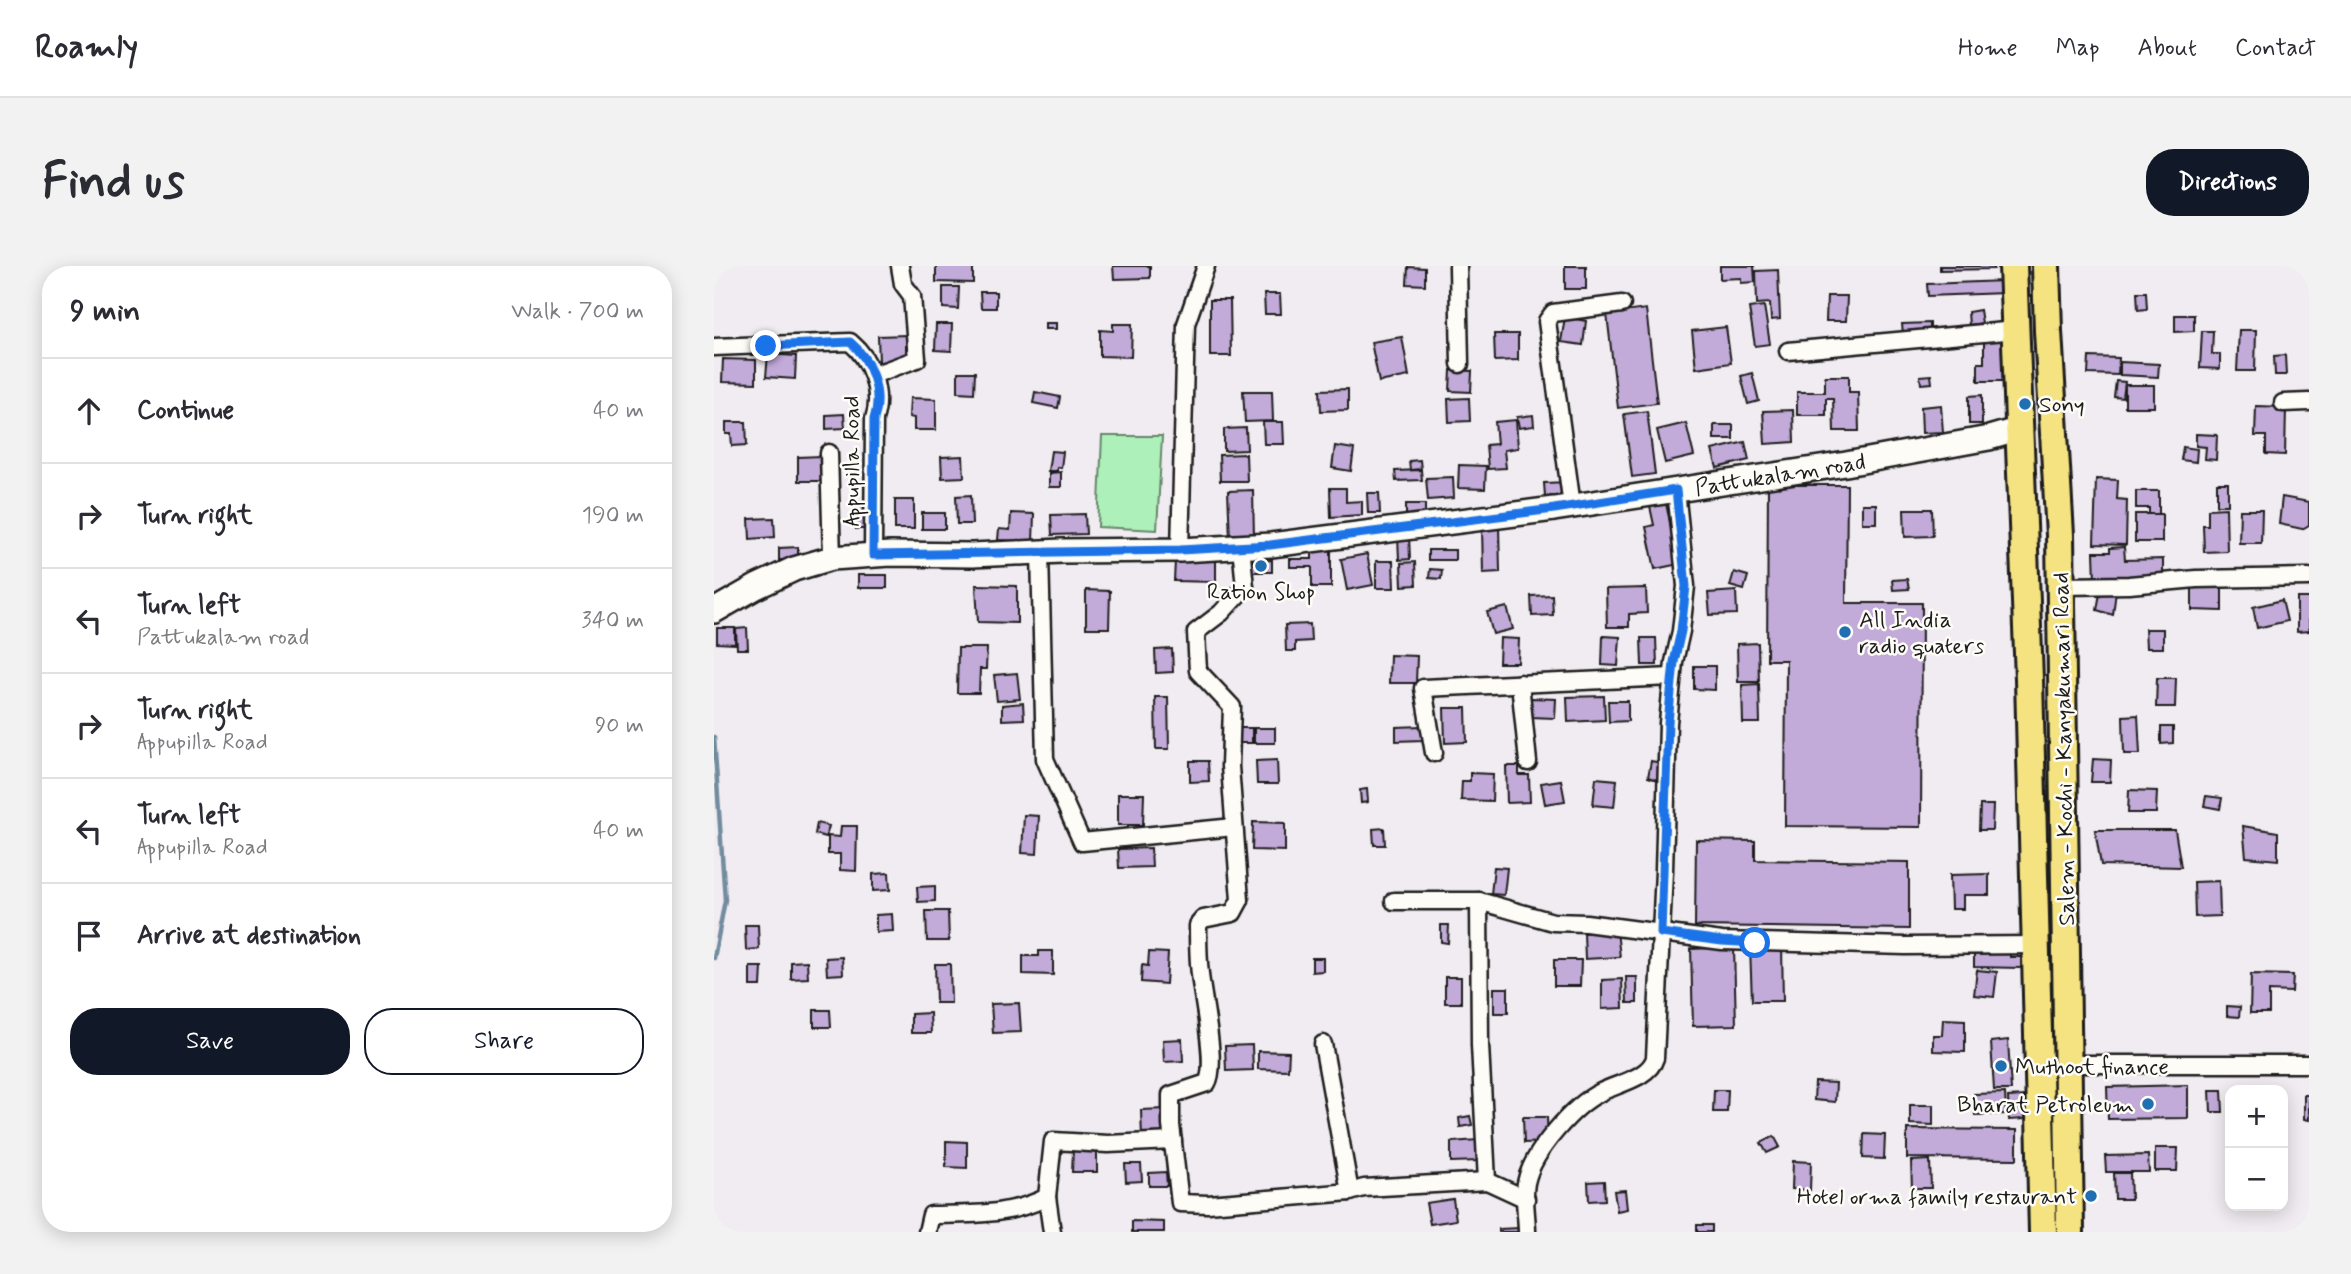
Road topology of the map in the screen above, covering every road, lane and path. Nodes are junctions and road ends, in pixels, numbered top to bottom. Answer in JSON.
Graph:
{"nodes":[{"id":1,"x":900,"y":266,"type":"edge"},
{"id":2,"x":1206,"y":266,"type":"edge"},
{"id":3,"x":1458,"y":266,"type":"edge"},
{"id":4,"x":2013,"y":266,"type":"edge"},
{"id":5,"x":2046,"y":266,"type":"edge"},
{"id":6,"x":1622,"y":304,"type":"dead end"},
{"id":7,"x":2016,"y":330,"type":"junction"},
{"id":8,"x":714,"y":347,"type":"edge"},
{"id":9,"x":1788,"y":351,"type":"dead end"},
{"id":10,"x":1460,"y":364,"type":"dead end"},
{"id":11,"x":873,"y":375,"type":"junction"},
{"id":12,"x":2309,"y":402,"type":"edge"},
{"id":13,"x":2283,"y":403,"type":"dead end"},
{"id":14,"x":2020,"y":429,"type":"junction"},
{"id":15,"x":829,"y":453,"type":"dead end"},
{"id":16,"x":1676,"y":490,"type":"junction"},
{"id":17,"x":1572,"y":506,"type":"junction"},
{"id":18,"x":1241,"y":546,"type":"junction"},
{"id":19,"x":1180,"y":550,"type":"junction"},
{"id":20,"x":1040,"y":552,"type":"junction"},
{"id":21,"x":873,"y":555,"type":"junction"},
{"id":22,"x":832,"y":558,"type":"junction"},
{"id":23,"x":2309,"y":577,"type":"edge"},
{"id":24,"x":2061,"y":586,"type":"junction"},
{"id":25,"x":714,"y":611,"type":"edge"},
{"id":26,"x":1672,"y":677,"type":"junction"},
{"id":27,"x":1520,"y":684,"type":"junction"},
{"id":28,"x":1434,"y":753,"type":"dead end"},
{"id":29,"x":1528,"y":762,"type":"dead end"},
{"id":30,"x":1234,"y":827,"type":"junction"},
{"id":31,"x":1394,"y":901,"type":"dead end"},
{"id":32,"x":1479,"y":901,"type":"junction"},
{"id":33,"x":1661,"y":933,"type":"junction"},
{"id":34,"x":2035,"y":945,"type":"junction"},
{"id":35,"x":1323,"y":1044,"type":"dead end"},
{"id":36,"x":2069,"y":1064,"type":"junction"},
{"id":37,"x":2309,"y":1064,"type":"edge"},
{"id":38,"x":1173,"y":1141,"type":"junction"},
{"id":39,"x":1487,"y":1181,"type":"junction"},
{"id":40,"x":1350,"y":1192,"type":"junction"},
{"id":41,"x":1047,"y":1197,"type":"junction"},
{"id":42,"x":1526,"y":1199,"type":"junction"},
{"id":43,"x":927,"y":1232,"type":"edge"},
{"id":44,"x":1052,"y":1232,"type":"edge"},
{"id":45,"x":1527,"y":1232,"type":"edge"},
{"id":46,"x":2043,"y":1232,"type":"edge"},
{"id":47,"x":2070,"y":1232,"type":"edge"}],
"edges":[{"from":1,"to":11,"type":"street"},
{"from":2,"to":19,"type":"street"},
{"from":3,"to":10,"type":"street"},
{"from":4,"to":7,"type":"highway"},
{"from":5,"to":24,"type":"highway","name":"Salem - Kochi - Kanyakumari Road"},
{"from":6,"to":17,"type":"street"},
{"from":7,"to":9,"type":"street"},
{"from":7,"to":14,"type":"highway"},
{"from":8,"to":11,"type":"street","name":"Appupilla Road"},
{"from":11,"to":21,"type":"street","name":"Appupilla Road"},
{"from":12,"to":13,"type":"street"},
{"from":14,"to":16,"type":"main road","name":"Pattukalam road"},
{"from":14,"to":34,"type":"highway"},
{"from":15,"to":22,"type":"street"},
{"from":16,"to":17,"type":"main road","name":"Pattukalam road"},
{"from":16,"to":26,"type":"street"},
{"from":17,"to":18,"type":"main road","name":"Pattukalam road"},
{"from":18,"to":19,"type":"main road","name":"Pattukalam road"},
{"from":18,"to":30,"type":"street"},
{"from":19,"to":20,"type":"main road","name":"Pattukalam road"},
{"from":20,"to":21,"type":"main road","name":"Pattukalam road"},
{"from":20,"to":30,"type":"street"},
{"from":21,"to":22,"type":"main road","name":"Pattukalam road"},
{"from":22,"to":25,"type":"main road","name":"Pattukalam road"},
{"from":23,"to":24,"type":"street"},
{"from":24,"to":36,"type":"highway","name":"Salem - Kochi - Kanyakumari Road"},
{"from":26,"to":27,"type":"street"},
{"from":26,"to":33,"type":"street"},
{"from":27,"to":28,"type":"street"},
{"from":27,"to":29,"type":"street"},
{"from":30,"to":38,"type":"street"},
{"from":31,"to":32,"type":"street"},
{"from":32,"to":33,"type":"street"},
{"from":32,"to":39,"type":"street"},
{"from":33,"to":34,"type":"street"},
{"from":33,"to":42,"type":"street"},
{"from":34,"to":46,"type":"highway"},
{"from":35,"to":40,"type":"street"},
{"from":36,"to":37,"type":"street"},
{"from":36,"to":47,"type":"highway","name":"Salem - Kochi - Kanyakumari Road"},
{"from":38,"to":40,"type":"street"},
{"from":38,"to":41,"type":"street"},
{"from":39,"to":40,"type":"street"},
{"from":39,"to":42,"type":"street"},
{"from":41,"to":43,"type":"street"},
{"from":41,"to":44,"type":"street"},
{"from":42,"to":45,"type":"street"}]}
